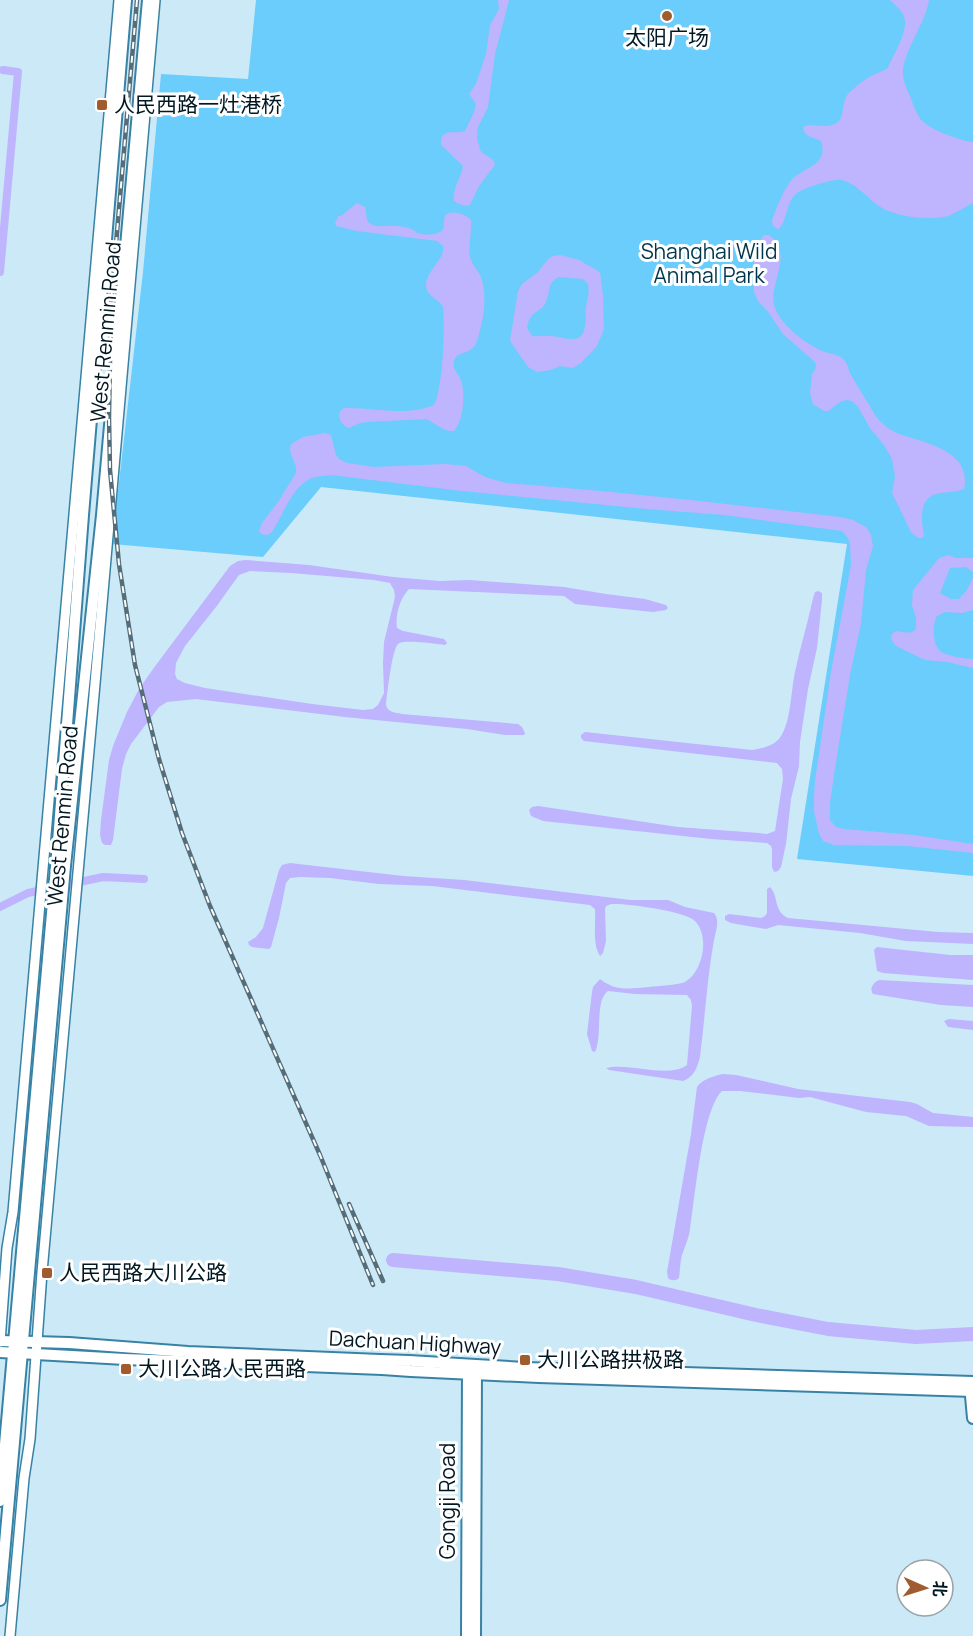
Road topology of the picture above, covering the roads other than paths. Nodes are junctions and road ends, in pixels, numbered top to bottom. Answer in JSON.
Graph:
{"nodes":[{"id":1,"x":119,"y":0,"type":"edge"},
{"id":2,"x":126,"y":0,"type":"edge"},
{"id":3,"x":148,"y":0,"type":"edge"},
{"id":4,"x":154,"y":0,"type":"edge"},
{"id":5,"x":61,"y":867,"type":"junction"},
{"id":6,"x":0,"y":1341,"type":"edge"},
{"id":7,"x":18,"y":1347,"type":"junction"},
{"id":8,"x":37,"y":1348,"type":"junction"},
{"id":9,"x":0,"y":1352,"type":"edge"},
{"id":10,"x":472,"y":1370,"type":"junction"},
{"id":11,"x":971,"y":1386,"type":"edge"},
{"id":12,"x":973,"y":1418,"type":"edge"},
{"id":13,"x":25,"y":1466,"type":"junction"},
{"id":14,"x":0,"y":1501,"type":"edge"},
{"id":15,"x":5,"y":1546,"type":"junction"},
{"id":16,"x":0,"y":1600,"type":"edge"},
{"id":17,"x":10,"y":1636,"type":"edge"},
{"id":18,"x":467,"y":1636,"type":"edge"},
{"id":19,"x":475,"y":1636,"type":"edge"}],
"edges":[{"from":1,"to":6,"type":"street","name":"West Renmin Road"},
{"from":2,"to":5,"type":"main road","name":"West Renmin Road"},
{"from":3,"to":5,"type":"main road","name":"West Renmin Road"},
{"from":4,"to":8,"type":"street","name":"West Renmin Road"},
{"from":5,"to":7,"type":"main road","name":"West Renmin Road"},
{"from":6,"to":7,"type":"main road","name":"Dachuan Highway"},
{"from":7,"to":8,"type":"main road","name":"Dachuan Highway"},
{"from":7,"to":9,"type":"main road","name":"Dachuan Highway"},
{"from":7,"to":14,"type":"main road","name":"West Renmin Road"},
{"from":7,"to":15,"type":"main road","name":"West Renmin Road"},
{"from":8,"to":10,"type":"main road","name":"Dachuan Highway","bridge":true},
{"from":8,"to":13,"type":"street","name":"West Renmin Road"},
{"from":10,"to":11,"type":"main road","name":"Dachuan Highway"},
{"from":10,"to":18,"type":"main road","name":"Gongji Road"},
{"from":10,"to":19,"type":"main road","name":"Gongji Road"},
{"from":11,"to":12,"type":"main road"},
{"from":13,"to":15,"type":"street"},
{"from":13,"to":17,"type":"street","name":"West Renmin Road"},
{"from":15,"to":16,"type":"main road","name":"West Renmin Road"}]}
